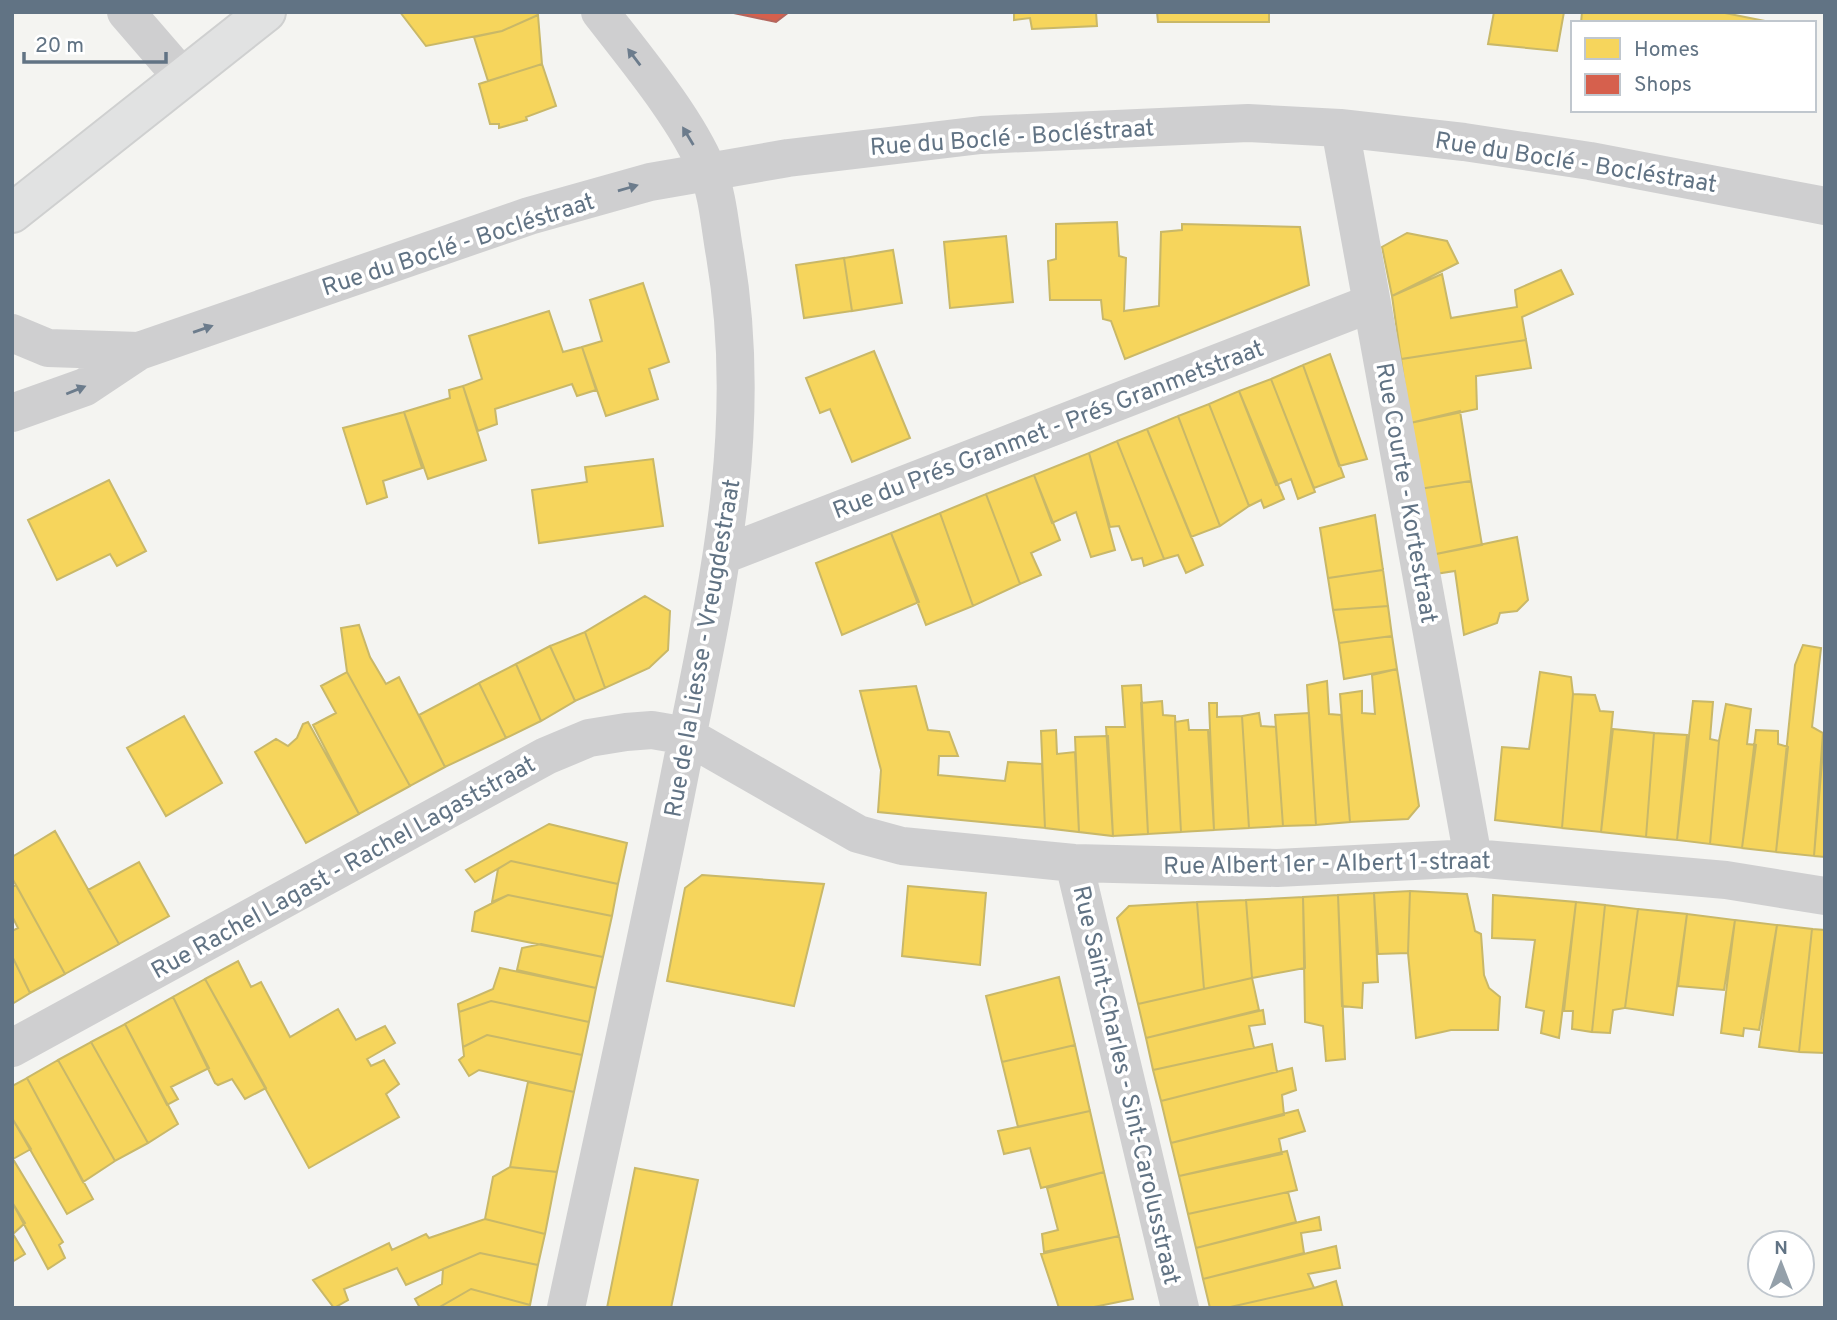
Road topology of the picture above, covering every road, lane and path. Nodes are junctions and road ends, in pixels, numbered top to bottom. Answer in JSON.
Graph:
{"nodes":[{"id":1,"x":126,"y":12,"type":"edge"},
{"id":2,"x":266,"y":12,"type":"edge"},
{"id":3,"x":600,"y":12,"type":"edge"},
{"id":4,"x":183,"y":78,"type":"junction"},
{"id":5,"x":1340,"y":128,"type":"junction"},
{"id":6,"x":708,"y":170,"type":"junction"},
{"id":7,"x":1825,"y":206,"type":"edge"},
{"id":8,"x":12,"y":213,"type":"edge"},
{"id":9,"x":1372,"y":303,"type":"junction"},
{"id":10,"x":12,"y":333,"type":"edge"},
{"id":11,"x":139,"y":351,"type":"junction"},
{"id":12,"x":12,"y":413,"type":"edge"},
{"id":13,"x":723,"y":555,"type":"junction"},
{"id":14,"x":687,"y":736,"type":"junction"},
{"id":15,"x":1473,"y":858,"type":"junction"},
{"id":16,"x":1074,"y":863,"type":"junction"},
{"id":17,"x":1825,"y":896,"type":"edge"},
{"id":18,"x":12,"y":1048,"type":"edge"},
{"id":19,"x":566,"y":1308,"type":"edge"},
{"id":20,"x":1180,"y":1308,"type":"edge"}],
"edges":[{"from":1,"to":4,"type":"street"},
{"from":2,"to":4,"type":"main road"},
{"from":6,"to":3,"type":"street","name":"Rue de la Liesse - Vreugdestraat","one_way":true},
{"from":4,"to":8,"type":"main road"},
{"from":5,"to":6,"type":"street","name":"Rue du Boclé - Bocléstraat"},
{"from":5,"to":7,"type":"street","name":"Rue du Boclé - Bocléstraat"},
{"from":5,"to":9,"type":"street","name":"Rue Courte - Kortestraat"},
{"from":11,"to":6,"type":"street","name":"Rue du Boclé - Bocléstraat","one_way":true},
{"from":6,"to":13,"type":"street","name":"Rue de la Liesse - Vreugdestraat"},
{"from":9,"to":13,"type":"street","name":"Rue du Prés Granmet - Prés Granmetstraat"},
{"from":9,"to":15,"type":"street","name":"Rue Courte - Kortestraat"},
{"from":10,"to":11,"type":"street","name":"Rue du Boclé - Bocléstraat"},
{"from":12,"to":11,"type":"street","name":"Rue du Boclé - Bocléstraat","one_way":true},
{"from":13,"to":14,"type":"street","name":"Rue de la Liesse - Vreugdestraat"},
{"from":14,"to":16,"type":"street","name":"Rue Albert 1er - Albert 1-straat"},
{"from":14,"to":18,"type":"street","name":"Rue Rachel Lagast - Rachel Lagaststraat"},
{"from":14,"to":19,"type":"street","name":"Rue de la Liesse - Vreugdestraat"},
{"from":15,"to":16,"type":"street","name":"Rue Albert 1er - Albert 1-straat"},
{"from":15,"to":17,"type":"street","name":"Rue Albert 1er - Albert 1-straat"},
{"from":16,"to":20,"type":"street","name":"Rue Saint-Charles - Sint-Carolusstraat"}]}
